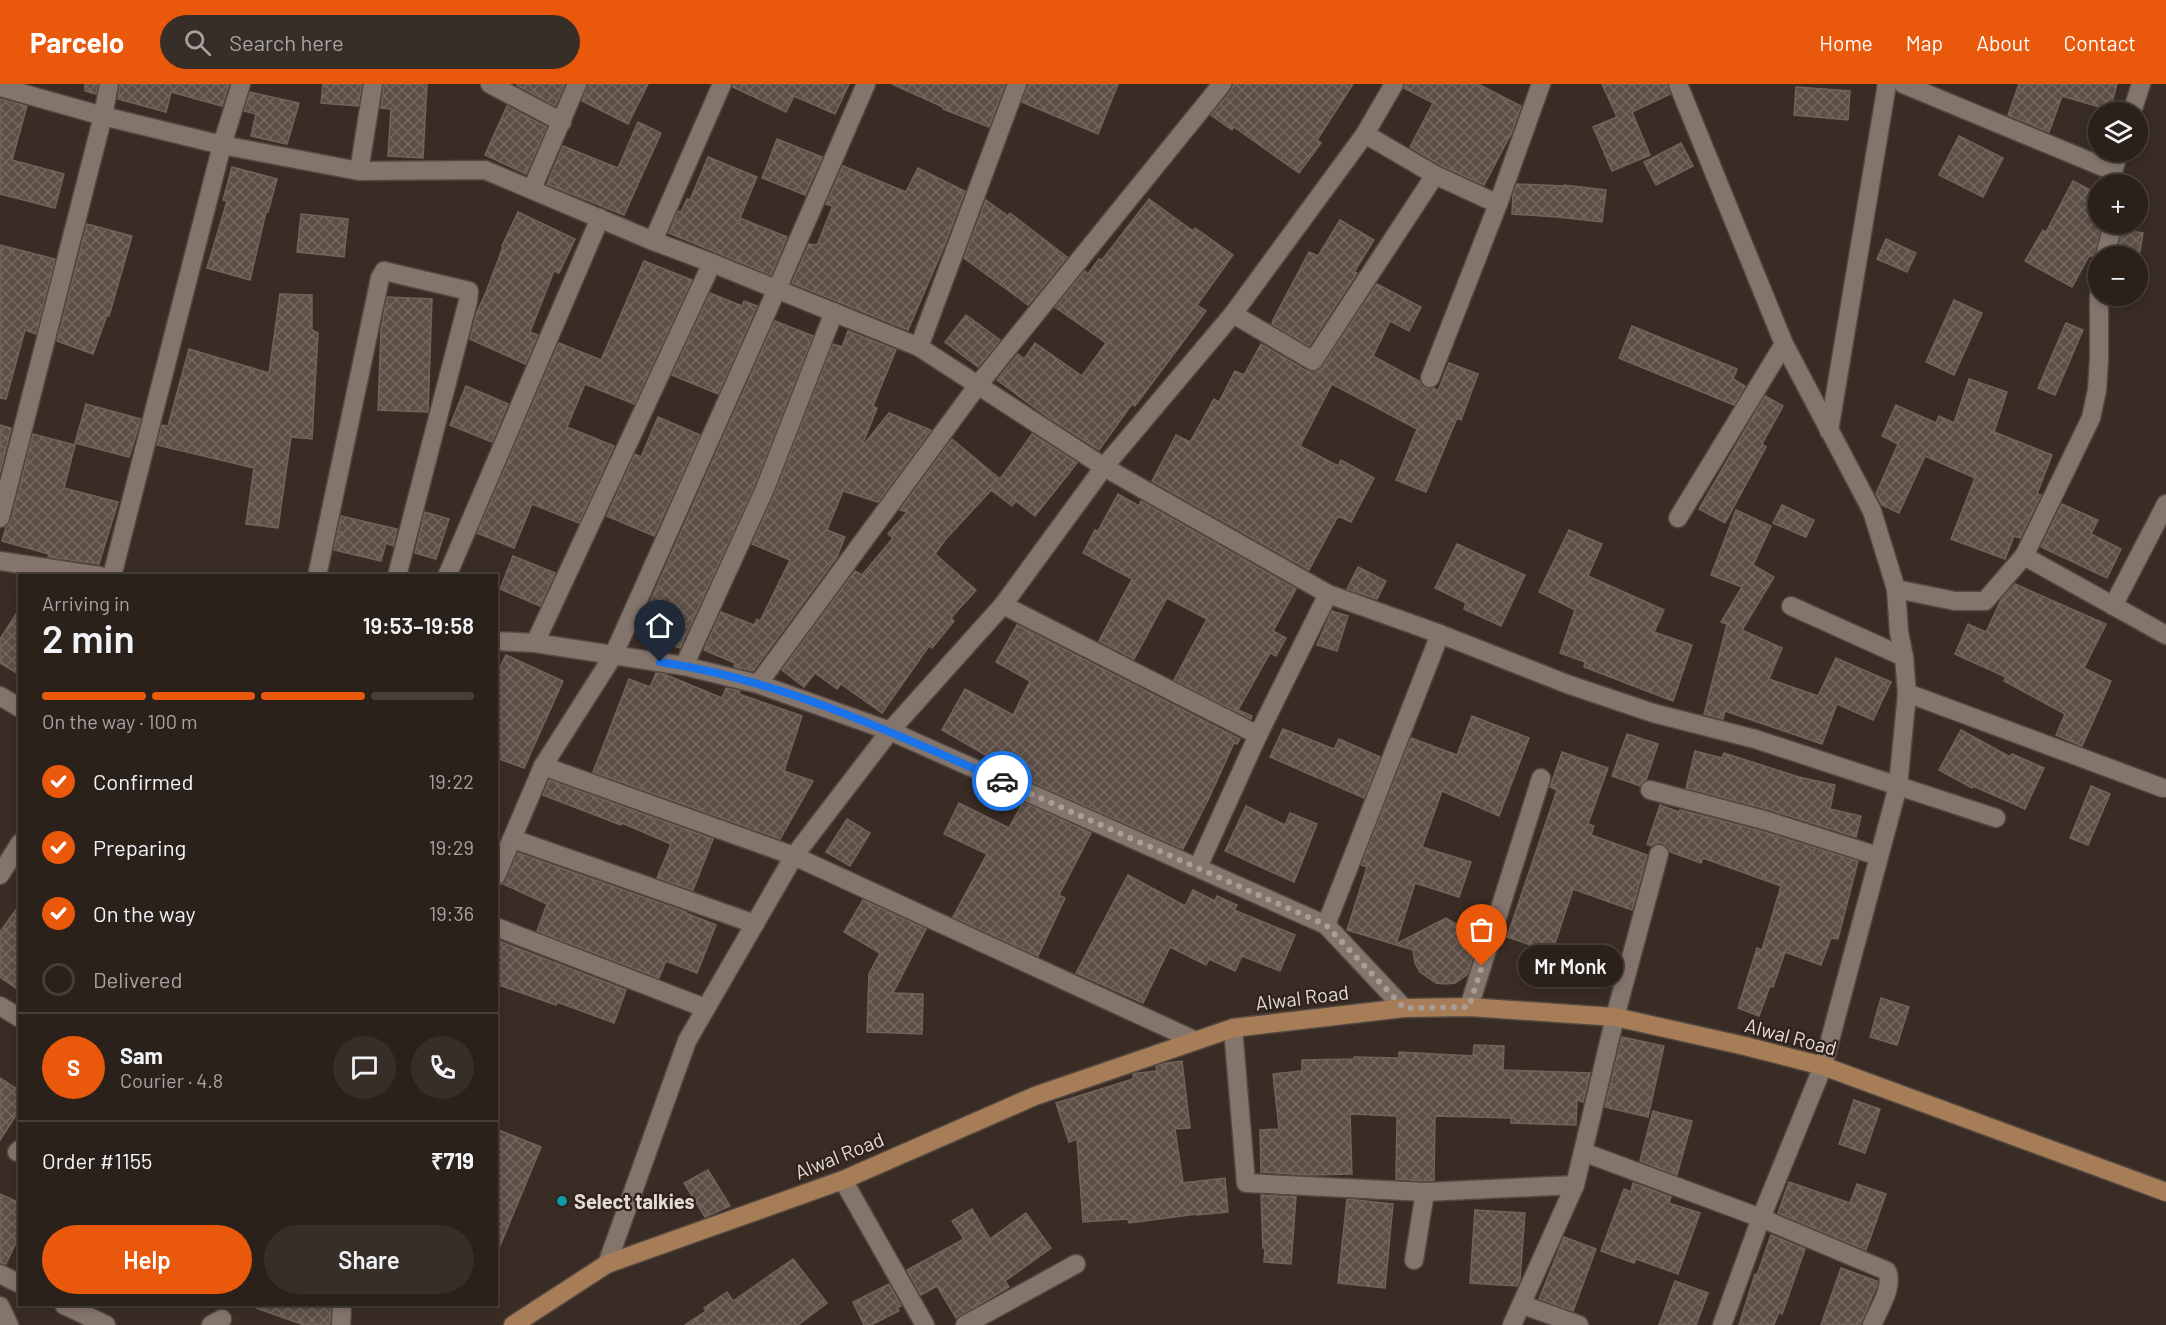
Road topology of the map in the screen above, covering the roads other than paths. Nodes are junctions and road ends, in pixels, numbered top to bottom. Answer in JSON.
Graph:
{"nodes":[{"id":1,"x":109,"y":84,"type":"edge"},
{"id":2,"x":241,"y":84,"type":"edge"},
{"id":3,"x":374,"y":84,"type":"edge"},
{"id":4,"x":490,"y":84,"type":"edge"},
{"id":5,"x":577,"y":84,"type":"edge"},
{"id":6,"x":722,"y":84,"type":"edge"},
{"id":7,"x":866,"y":84,"type":"edge"},
{"id":8,"x":1017,"y":84,"type":"edge"},
{"id":9,"x":1222,"y":84,"type":"edge"},
{"id":10,"x":1541,"y":84,"type":"edge"},
{"id":11,"x":1678,"y":84,"type":"edge"},
{"id":12,"x":1887,"y":84,"type":"edge"},
{"id":13,"x":1903,"y":84,"type":"edge"},
{"id":14,"x":2141,"y":84,"type":"edge"},
{"id":15,"x":1387,"y":86,"type":"edge"},
{"id":16,"x":0,"y":87,"type":"edge"},
{"id":17,"x":2135,"y":102,"type":"edge"},
{"id":18,"x":103,"y":116,"type":"junction"},
{"id":19,"x":562,"y":122,"type":"junction"},
{"id":20,"x":1365,"y":134,"type":"junction"},
{"id":21,"x":222,"y":145,"type":"junction"},
{"id":22,"x":359,"y":171,"type":"junction"},
{"id":23,"x":2104,"y":174,"type":"edge"},
{"id":24,"x":1435,"y":175,"type":"junction"},
{"id":25,"x":532,"y":189,"type":"junction"},
{"id":26,"x":1498,"y":204,"type":"junction"},
{"id":27,"x":600,"y":218,"type":"junction"},
{"id":28,"x":653,"y":241,"type":"junction"},
{"id":29,"x":712,"y":263,"type":"junction"},
{"id":30,"x":777,"y":290,"type":"junction"},
{"id":31,"x":2099,"y":306,"type":"edge"},
{"id":32,"x":834,"y":312,"type":"junction"},
{"id":33,"x":1233,"y":314,"type":"junction"},
{"id":34,"x":1784,"y":344,"type":"junction"},
{"id":35,"x":919,"y":347,"type":"junction"},
{"id":36,"x":1430,"y":378,"type":"dead end"},
{"id":37,"x":978,"y":385,"type":"junction"},
{"id":38,"x":1829,"y":431,"type":"junction"},
{"id":39,"x":1104,"y":467,"type":"junction"},
{"id":40,"x":2166,"y":504,"type":"edge"},
{"id":41,"x":0,"y":518,"type":"edge"},
{"id":42,"x":1678,"y":518,"type":"dead end"},
{"id":43,"x":2024,"y":556,"type":"junction"},
{"id":44,"x":0,"y":561,"type":"edge"},
{"id":45,"x":87,"y":574,"type":"edge"},
{"id":46,"x":113,"y":574,"type":"edge"},
{"id":47,"x":317,"y":574,"type":"edge"},
{"id":48,"x":398,"y":574,"type":"edge"},
{"id":49,"x":448,"y":574,"type":"edge"},
{"id":50,"x":1896,"y":589,"type":"junction"},
{"id":51,"x":1328,"y":594,"type":"junction"},
{"id":52,"x":1003,"y":605,"type":"junction"},
{"id":53,"x":1791,"y":606,"type":"dead end"},
{"id":54,"x":2113,"y":606,"type":"junction"},
{"id":55,"x":1440,"y":634,"type":"junction"},
{"id":56,"x":2166,"y":634,"type":"edge"},
{"id":57,"x":498,"y":641,"type":"edge"},
{"id":58,"x":535,"y":643,"type":"junction"},
{"id":59,"x":613,"y":656,"type":"junction"},
{"id":60,"x":1904,"y":657,"type":"junction"},
{"id":61,"x":684,"y":666,"type":"junction"},
{"id":62,"x":758,"y":684,"type":"junction"},
{"id":63,"x":1907,"y":693,"type":"junction"},
{"id":64,"x":0,"y":696,"type":"edge"},
{"id":65,"x":18,"y":707,"type":"edge"},
{"id":66,"x":890,"y":731,"type":"junction"},
{"id":67,"x":1258,"y":735,"type":"junction"},
{"id":68,"x":543,"y":765,"type":"junction"},
{"id":69,"x":1540,"y":778,"type":"dead end"},
{"id":70,"x":1898,"y":786,"type":"junction"},
{"id":71,"x":2163,"y":788,"type":"dead end"},
{"id":72,"x":1650,"y":790,"type":"dead end"},
{"id":73,"x":1996,"y":818,"type":"dead end"},
{"id":74,"x":513,"y":839,"type":"junction"},
{"id":75,"x":18,"y":846,"type":"edge"},
{"id":76,"x":1659,"y":854,"type":"dead end"},
{"id":77,"x":794,"y":856,"type":"junction"},
{"id":78,"x":1878,"y":856,"type":"junction"},
{"id":79,"x":1198,"y":867,"type":"junction"},
{"id":80,"x":498,"y":872,"type":"edge"},
{"id":81,"x":0,"y":875,"type":"edge"},
{"id":82,"x":755,"y":924,"type":"junction"},
{"id":83,"x":1326,"y":925,"type":"junction"},
{"id":84,"x":498,"y":928,"type":"edge"},
{"id":85,"x":0,"y":1006,"type":"edge"},
{"id":86,"x":1469,"y":1007,"type":"junction"},
{"id":87,"x":705,"y":1008,"type":"junction"},
{"id":88,"x":1404,"y":1008,"type":"junction"},
{"id":89,"x":18,"y":1017,"type":"edge"},
{"id":90,"x":1615,"y":1017,"type":"junction"},
{"id":91,"x":1233,"y":1028,"type":"junction"},
{"id":92,"x":1194,"y":1040,"type":"junction"},
{"id":93,"x":1823,"y":1066,"type":"junction"},
{"id":94,"x":1583,"y":1152,"type":"junction"},
{"id":95,"x":843,"y":1180,"type":"junction"},
{"id":96,"x":1575,"y":1185,"type":"junction"},
{"id":97,"x":1425,"y":1192,"type":"junction"},
{"id":98,"x":2166,"y":1192,"type":"edge"},
{"id":99,"x":1761,"y":1218,"type":"junction"},
{"id":100,"x":1414,"y":1260,"type":"dead end"},
{"id":101,"x":607,"y":1264,"type":"junction"},
{"id":102,"x":1076,"y":1264,"type":"dead end"},
{"id":103,"x":0,"y":1274,"type":"edge"},
{"id":104,"x":18,"y":1283,"type":"edge"},
{"id":105,"x":1522,"y":1305,"type":"junction"},
{"id":106,"x":0,"y":1306,"type":"edge"},
{"id":107,"x":66,"y":1306,"type":"edge"},
{"id":108,"x":342,"y":1306,"type":"edge"},
{"id":109,"x":9,"y":1325,"type":"edge"},
{"id":110,"x":106,"y":1325,"type":"edge"},
{"id":111,"x":341,"y":1325,"type":"edge"},
{"id":112,"x":513,"y":1325,"type":"edge"},
{"id":113,"x":925,"y":1325,"type":"edge"},
{"id":114,"x":965,"y":1325,"type":"edge"},
{"id":115,"x":1512,"y":1325,"type":"edge"},
{"id":116,"x":1579,"y":1325,"type":"edge"},
{"id":117,"x":1722,"y":1325,"type":"edge"},
{"id":118,"x":1872,"y":1325,"type":"edge"}],
"edges":[{"from":1,"to":18,"type":"street"},
{"from":2,"to":21,"type":"street"},
{"from":3,"to":22,"type":"street"},
{"from":4,"to":19,"type":"street"},
{"from":5,"to":19,"type":"street"},
{"from":6,"to":28,"type":"street"},
{"from":7,"to":30,"type":"street"},
{"from":8,"to":35,"type":"street"},
{"from":9,"to":37,"type":"street"},
{"from":10,"to":26,"type":"street"},
{"from":11,"to":34,"type":"street"},
{"from":12,"to":38,"type":"street"},
{"from":13,"to":23,"type":"street"},
{"from":14,"to":17,"type":"street"},
{"from":15,"to":20,"type":"street"},
{"from":16,"to":18,"type":"street"},
{"from":18,"to":21,"type":"street"},
{"from":18,"to":41,"type":"street"},
{"from":19,"to":25,"type":"street"},
{"from":20,"to":24,"type":"street"},
{"from":20,"to":33,"type":"street"},
{"from":21,"to":22,"type":"street"},
{"from":21,"to":46,"type":"street"},
{"from":22,"to":25,"type":"street"},
{"from":24,"to":26,"type":"street"},
{"from":24,"to":33,"type":"street"},
{"from":25,"to":27,"type":"street"},
{"from":26,"to":36,"type":"street"},
{"from":27,"to":28,"type":"street"},
{"from":27,"to":49,"type":"street"},
{"from":28,"to":29,"type":"street"},
{"from":29,"to":30,"type":"street"},
{"from":29,"to":58,"type":"street"},
{"from":30,"to":32,"type":"street"},
{"from":30,"to":59,"type":"street"},
{"from":31,"to":43,"type":"street"},
{"from":32,"to":35,"type":"street"},
{"from":32,"to":61,"type":"street"},
{"from":33,"to":39,"type":"street"},
{"from":34,"to":38,"type":"street"},
{"from":34,"to":42,"type":"street"},
{"from":35,"to":37,"type":"street"},
{"from":37,"to":39,"type":"street"},
{"from":37,"to":62,"type":"street"},
{"from":38,"to":50,"type":"street"},
{"from":39,"to":51,"type":"street"},
{"from":39,"to":52,"type":"street"},
{"from":40,"to":54,"type":"street"},
{"from":43,"to":50,"type":"street"},
{"from":43,"to":54,"type":"street"},
{"from":44,"to":45,"type":"street"},
{"from":47,"to":48,"type":"street"},
{"from":50,"to":60,"type":"street"},
{"from":51,"to":55,"type":"street"},
{"from":51,"to":67,"type":"street"},
{"from":52,"to":66,"type":"street"},
{"from":52,"to":67,"type":"street"},
{"from":53,"to":60,"type":"street"},
{"from":54,"to":56,"type":"street"},
{"from":55,"to":70,"type":"street"},
{"from":55,"to":83,"type":"street"},
{"from":57,"to":58,"type":"street"},
{"from":58,"to":59,"type":"street"},
{"from":59,"to":61,"type":"street"},
{"from":59,"to":68,"type":"street"},
{"from":60,"to":63,"type":"street"},
{"from":61,"to":62,"type":"street"},
{"from":62,"to":66,"type":"street"},
{"from":63,"to":70,"type":"street"},
{"from":63,"to":71,"type":"street"},
{"from":64,"to":65,"type":"street"},
{"from":66,"to":77,"type":"street"},
{"from":66,"to":79,"type":"street"},
{"from":67,"to":79,"type":"street"},
{"from":68,"to":74,"type":"street"},
{"from":68,"to":77,"type":"street"},
{"from":69,"to":86,"type":"street"},
{"from":70,"to":73,"type":"street"},
{"from":70,"to":78,"type":"street"},
{"from":72,"to":78,"type":"street"},
{"from":74,"to":80,"type":"street"},
{"from":74,"to":82,"type":"street"},
{"from":75,"to":81,"type":"street"},
{"from":76,"to":90,"type":"street"},
{"from":77,"to":82,"type":"street"},
{"from":77,"to":92,"type":"street"},
{"from":78,"to":93,"type":"street"},
{"from":79,"to":83,"type":"street"},
{"from":82,"to":87,"type":"street"},
{"from":83,"to":88,"type":"street"},
{"from":84,"to":87,"type":"street"},
{"from":85,"to":89,"type":"street"},
{"from":86,"to":88,"type":"main road","name":"Alwal Road"},
{"from":86,"to":90,"type":"main road","name":"Alwal Road"},
{"from":87,"to":101,"type":"street"},
{"from":88,"to":91,"type":"main road","name":"Alwal Road"},
{"from":90,"to":93,"type":"main road","name":"Alwal Road"},
{"from":90,"to":94,"type":"street"},
{"from":91,"to":92,"type":"main road","name":"Alwal Road"},
{"from":91,"to":97,"type":"street"},
{"from":92,"to":95,"type":"main road","name":"Alwal Road"},
{"from":93,"to":98,"type":"main road","name":"Alwal Road"},
{"from":93,"to":99,"type":"street"},
{"from":94,"to":96,"type":"street"},
{"from":94,"to":99,"type":"street"},
{"from":95,"to":101,"type":"main road","name":"Alwal Road"},
{"from":95,"to":113,"type":"street"},
{"from":96,"to":97,"type":"street"},
{"from":96,"to":105,"type":"street"},
{"from":97,"to":100,"type":"street"},
{"from":99,"to":117,"type":"street"},
{"from":99,"to":118,"type":"street"},
{"from":101,"to":112,"type":"main road","name":"Alwal Road"},
{"from":102,"to":114,"type":"street"},
{"from":103,"to":104,"type":"street"},
{"from":105,"to":115,"type":"street"},
{"from":105,"to":116,"type":"street"},
{"from":106,"to":109,"type":"street"},
{"from":107,"to":110,"type":"street"},
{"from":108,"to":111,"type":"street"}]}
